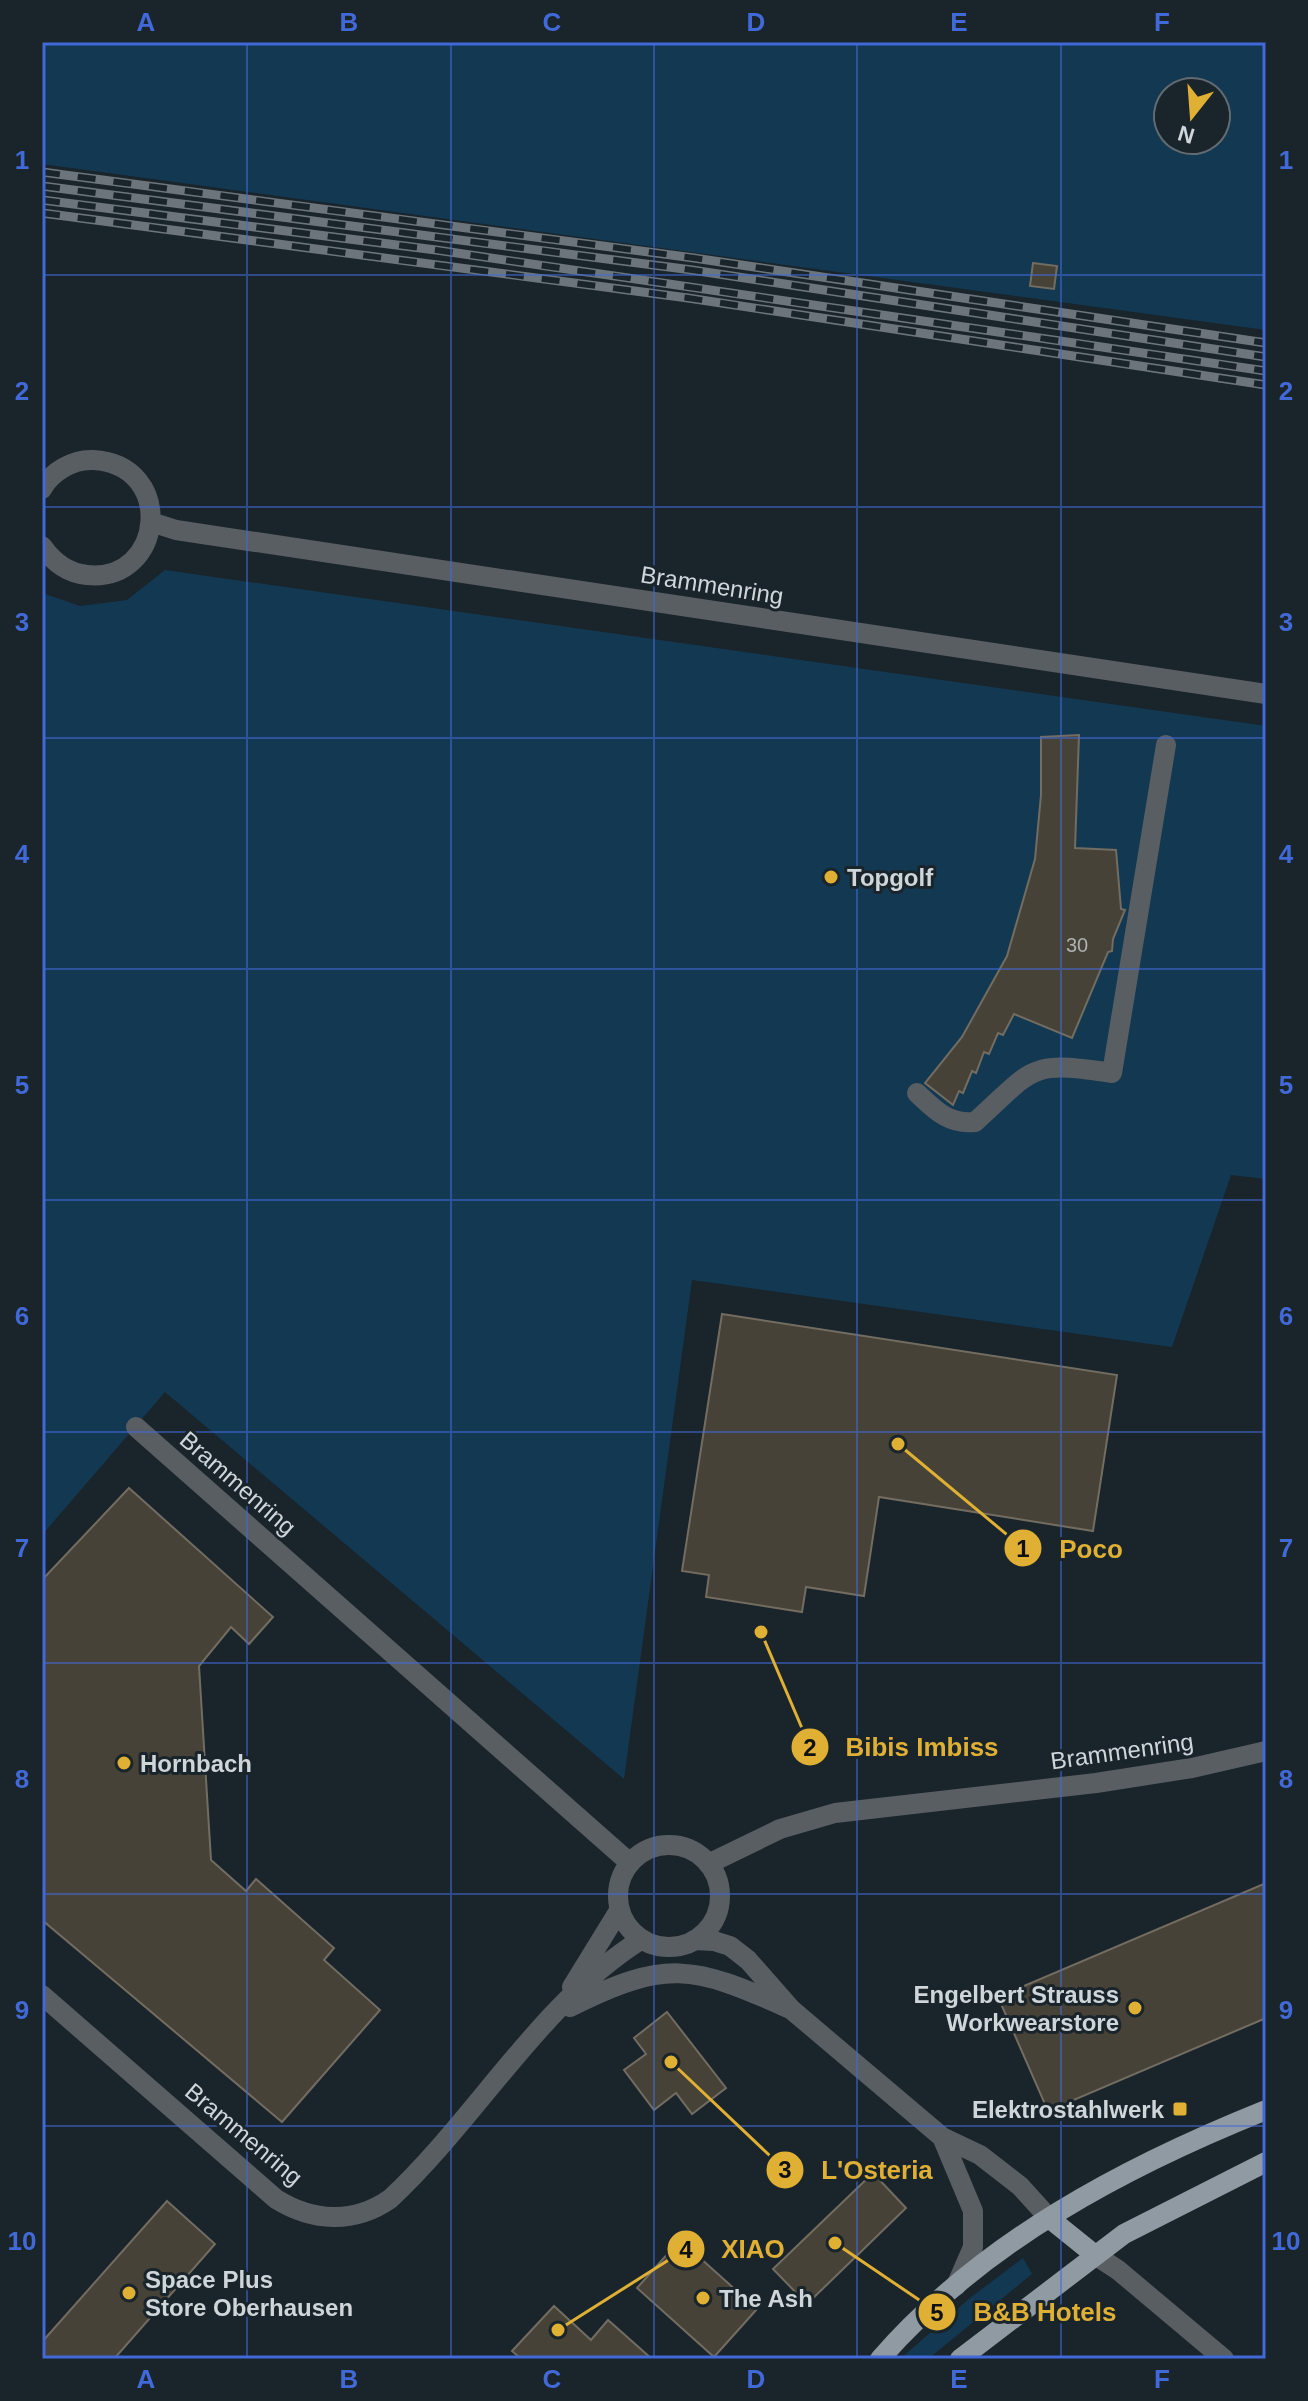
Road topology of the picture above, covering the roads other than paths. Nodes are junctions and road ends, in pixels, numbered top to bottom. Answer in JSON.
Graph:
{"nodes":[{"id":1,"x":42,"y":489,"type":"edge"},
{"id":2,"x":151,"y":522,"type":"junction"},
{"id":3,"x":42,"y":546,"type":"edge"},
{"id":4,"x":1266,"y":694,"type":"edge"},
{"id":5,"x":1166,"y":745,"type":"dead end"},
{"id":6,"x":917,"y":1093,"type":"dead end"},
{"id":7,"x":136,"y":1427,"type":"dead end"},
{"id":8,"x":1266,"y":1751,"type":"edge"},
{"id":9,"x":630,"y":1863,"type":"junction"},
{"id":10,"x":708,"y":1864,"type":"junction"},
{"id":11,"x":620,"y":1909,"type":"junction"},
{"id":12,"x":642,"y":1939,"type":"junction"},
{"id":13,"x":694,"y":1940,"type":"junction"},
{"id":14,"x":42,"y":1995,"type":"edge"},
{"id":15,"x":792,"y":2010,"type":"junction"},
{"id":16,"x":555,"y":2015,"type":"junction"},
{"id":17,"x":1266,"y":2110,"type":"edge"},
{"id":18,"x":942,"y":2137,"type":"junction"},
{"id":19,"x":1266,"y":2162,"type":"edge"},
{"id":20,"x":1049,"y":2218,"type":"junction"},
{"id":21,"x":1095,"y":2255,"type":"junction"},
{"id":22,"x":956,"y":2286,"type":"junction"},
{"id":23,"x":880,"y":2359,"type":"edge"},
{"id":24,"x":960,"y":2359,"type":"edge"},
{"id":25,"x":1224,"y":2359,"type":"edge"}],
"edges":[{"from":1,"to":2,"type":"street"},
{"from":2,"to":3,"type":"street"},
{"from":2,"to":4,"type":"street","name":"Brammenring"},
{"from":5,"to":6,"type":"street"},
{"from":7,"to":9,"type":"street","name":"Brammenring"},
{"from":8,"to":10,"type":"street","name":"Brammenring"},
{"from":9,"to":10,"type":"street"},
{"from":9,"to":11,"type":"street","name":"Brammenring"},
{"from":10,"to":13,"type":"street"},
{"from":11,"to":12,"type":"street"},
{"from":11,"to":16,"type":"street","name":"Brammenring"},
{"from":12,"to":13,"type":"street","name":"Brammenring"},
{"from":12,"to":16,"type":"street","name":"Brammenring"},
{"from":13,"to":15,"type":"street","name":"Brammenring"},
{"from":14,"to":16,"type":"street","name":"Brammenring"},
{"from":15,"to":16,"type":"street","name":"Brammenring"},
{"from":15,"to":18,"type":"street","name":"Brammenring"},
{"from":17,"to":20,"type":"main road"},
{"from":18,"to":20,"type":"street","name":"Brammenring"},
{"from":18,"to":22,"type":"street","name":"Brammenring"},
{"from":19,"to":21,"type":"main road"},
{"from":20,"to":21,"type":"main road"},
{"from":20,"to":22,"type":"main road"},
{"from":21,"to":24,"type":"main road"},
{"from":21,"to":25,"type":"street"},
{"from":22,"to":23,"type":"main road"}]}
